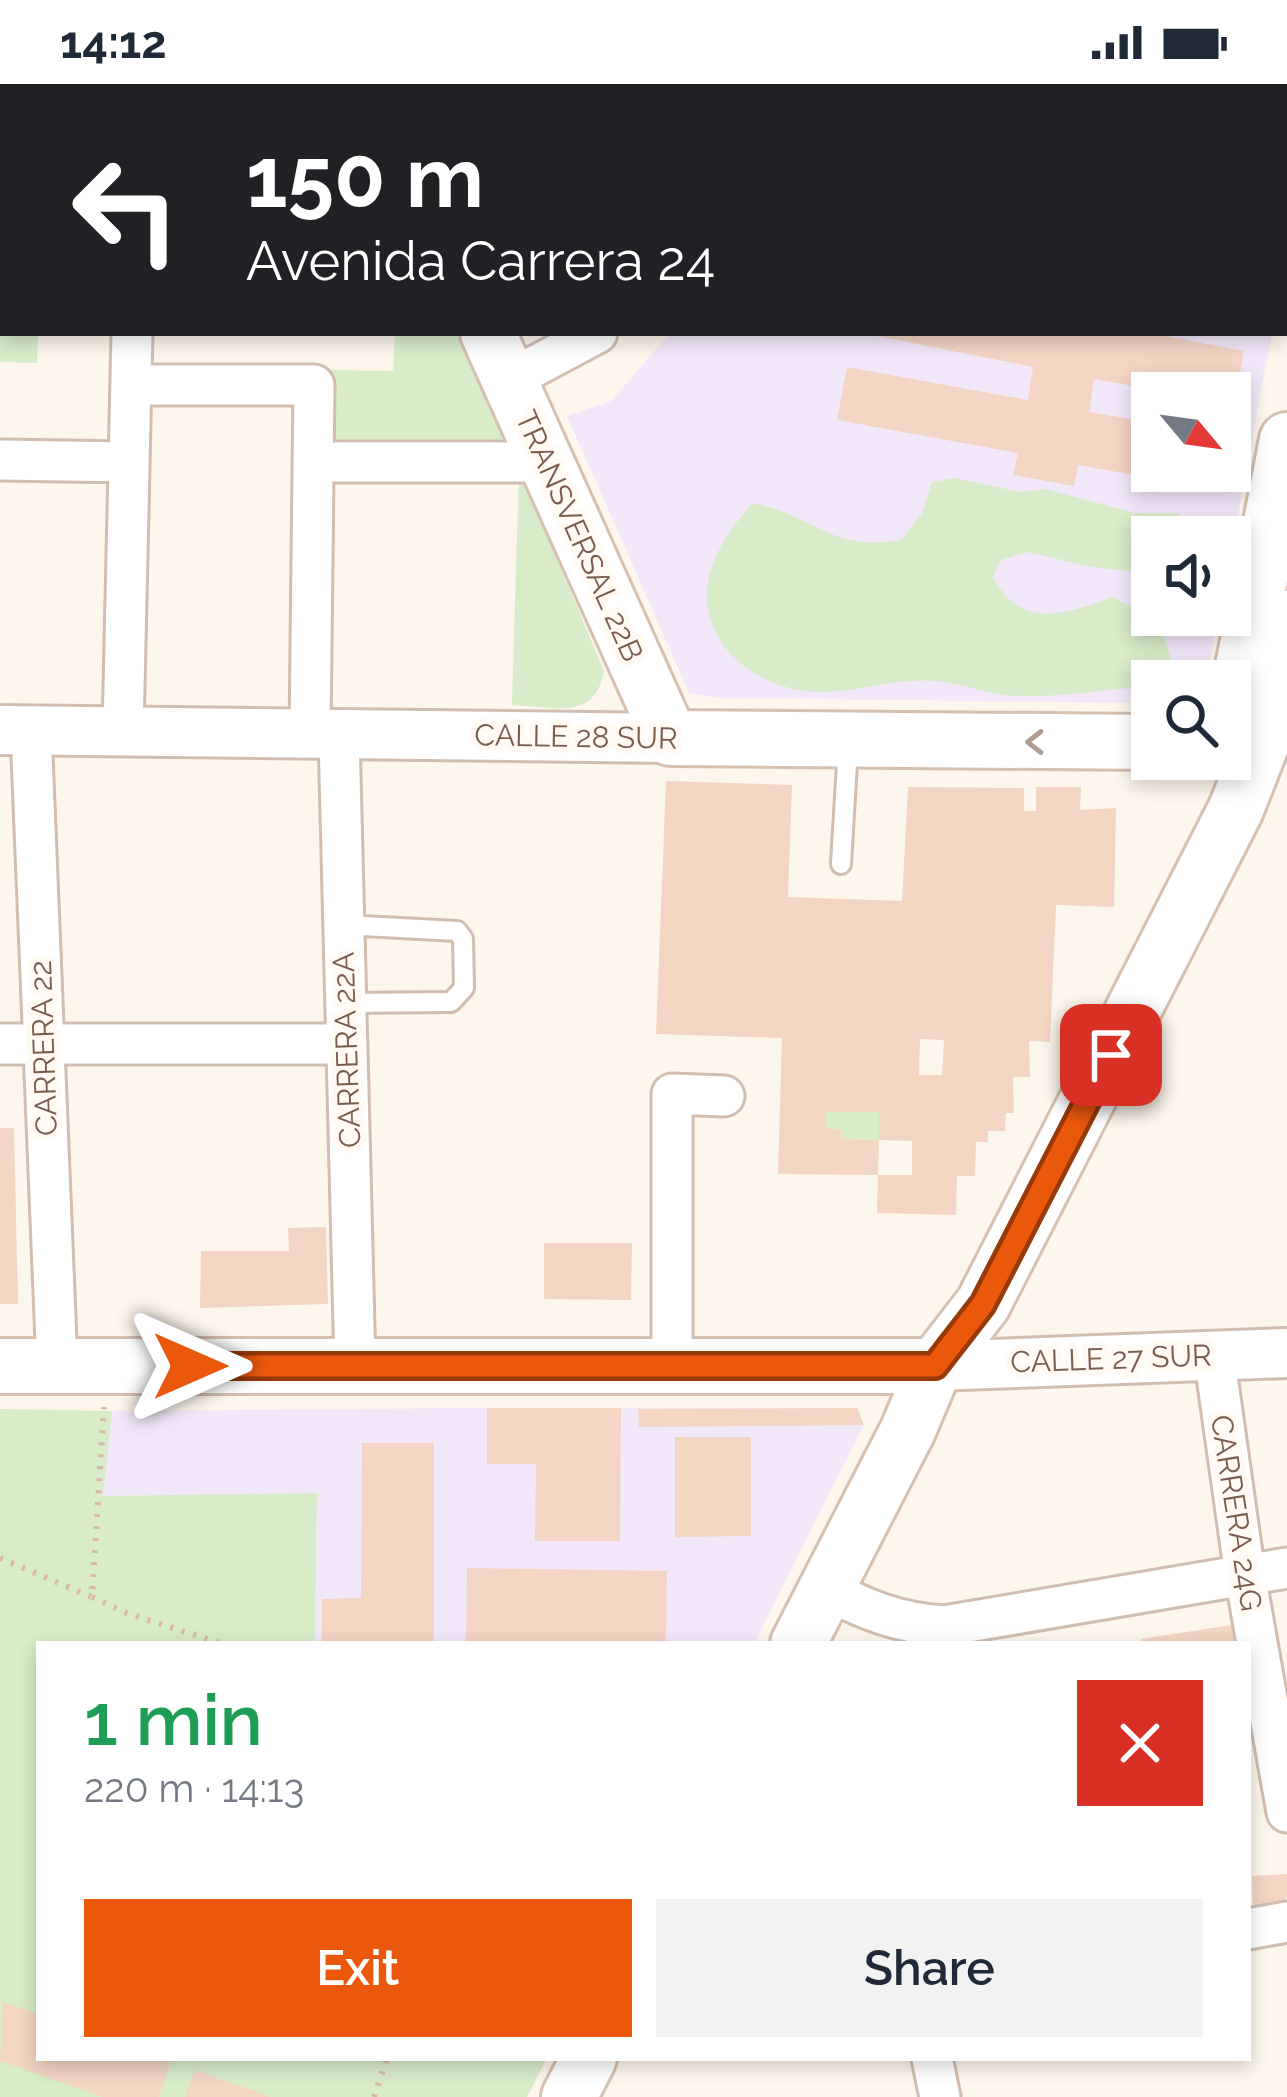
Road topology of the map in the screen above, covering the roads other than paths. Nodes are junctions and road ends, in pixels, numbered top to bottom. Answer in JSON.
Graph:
{"nodes":[{"id":1,"x":132,"y":336,"type":"edge"},
{"id":2,"x":585,"y":336,"type":"edge"},
{"id":3,"x":498,"y":357,"type":"edge"},
{"id":4,"x":131,"y":385,"type":"junction"},
{"id":5,"x":1287,"y":440,"type":"edge"},
{"id":6,"x":0,"y":460,"type":"edge"},
{"id":7,"x":129,"y":462,"type":"junction"},
{"id":8,"x":546,"y":462,"type":"junction"},
{"id":9,"x":313,"y":463,"type":"junction"},
{"id":10,"x":1287,"y":618,"type":"edge"},
{"id":11,"x":1251,"y":705,"type":"edge"},
{"id":12,"x":1251,"y":727,"type":"edge"},
{"id":13,"x":16,"y":730,"type":"edge"},
{"id":14,"x":123,"y":732,"type":"junction"},
{"id":15,"x":325,"y":734,"type":"junction"},
{"id":16,"x":670,"y":739,"type":"junction"},
{"id":17,"x":849,"y":741,"type":"junction"},
{"id":18,"x":1131,"y":742,"type":"edge"},
{"id":19,"x":1225,"y":780,"type":"edge"},
{"id":20,"x":841,"y":864,"type":"dead end"},
{"id":21,"x":344,"y":925,"type":"junction"},
{"id":22,"x":346,"y":1003,"type":"junction"},
{"id":23,"x":43,"y":1044,"type":"junction"},
{"id":24,"x":346,"y":1044,"type":"junction"},
{"id":25,"x":0,"y":1045,"type":"edge"},
{"id":26,"x":724,"y":1096,"type":"dead end"},
{"id":27,"x":1287,"y":1353,"type":"edge"},
{"id":28,"x":1214,"y":1355,"type":"junction"},
{"id":29,"x":673,"y":1365,"type":"junction"},
{"id":30,"x":0,"y":1366,"type":"edge"},
{"id":31,"x":82,"y":1366,"type":"junction"},
{"id":32,"x":355,"y":1366,"type":"junction"},
{"id":33,"x":935,"y":1366,"type":"junction"},
{"id":34,"x":1287,"y":1568,"type":"edge"},
{"id":35,"x":1245,"y":1575,"type":"junction"},
{"id":36,"x":826,"y":1588,"type":"junction"},
{"id":37,"x":800,"y":1641,"type":"edge"},
{"id":38,"x":1270,"y":1739,"type":"edge"},
{"id":39,"x":1287,"y":1812,"type":"edge"},
{"id":40,"x":1287,"y":1922,"type":"edge"},
{"id":41,"x":1251,"y":1928,"type":"edge"},
{"id":42,"x":587,"y":2061,"type":"edge"},
{"id":43,"x":933,"y":2061,"type":"edge"},
{"id":44,"x":569,"y":2097,"type":"edge"},
{"id":45,"x":940,"y":2097,"type":"edge"}],
"edges":[{"from":1,"to":4,"type":"street"},
{"from":2,"to":3,"type":"street"},
{"from":3,"to":8,"type":"main road","name":"TRANSVERSAL 22B"},
{"from":4,"to":7,"type":"street"},
{"from":4,"to":9,"type":"street","name":"CARRERA 22A"},
{"from":5,"to":11,"type":"main road"},
{"from":6,"to":7,"type":"street"},
{"from":7,"to":14,"type":"street"},
{"from":8,"to":9,"type":"street"},
{"from":8,"to":16,"type":"main road","name":"TRANSVERSAL 22B"},
{"from":9,"to":15,"type":"street","name":"CARRERA 22A"},
{"from":10,"to":12,"type":"main road"},
{"from":13,"to":14,"type":"street","name":"CALLE 28 SUR"},
{"from":13,"to":23,"type":"street","name":"CARRERA 22"},
{"from":14,"to":15,"type":"street","name":"CALLE 28 SUR"},
{"from":15,"to":16,"type":"street","name":"CALLE 28 SUR"},
{"from":15,"to":21,"type":"street","name":"CARRERA 22A"},
{"from":16,"to":17,"type":"main road","name":"CALLE 28 SUR"},
{"from":18,"to":17,"type":"main road","name":"CALLE 28 SUR","one_way":true},
{"from":17,"to":20,"type":"lane"},
{"from":19,"to":33,"type":"main road"},
{"from":21,"to":22,"type":"street","name":"CARRERA 22A"},
{"from":21,"to":22,"type":"lane"},
{"from":22,"to":24,"type":"street","name":"CARRERA 22A"},
{"from":23,"to":24,"type":"street"},
{"from":23,"to":25,"type":"street"},
{"from":23,"to":31,"type":"street","name":"CARRERA 22"},
{"from":24,"to":32,"type":"street","name":"CARRERA 22A"},
{"from":26,"to":29,"type":"street"},
{"from":27,"to":28,"type":"street","name":"CALLE 27 SUR"},
{"from":28,"to":33,"type":"street","name":"CALLE 27 SUR"},
{"from":28,"to":35,"type":"street","name":"CARRERA 24G"},
{"from":29,"to":32,"type":"main road","name":"CALLE 27 SUR"},
{"from":29,"to":33,"type":"main road","name":"CALLE 27 SUR"},
{"from":30,"to":31,"type":"main road","name":"CALLE 27 SUR"},
{"from":31,"to":32,"type":"main road","name":"CALLE 27 SUR"},
{"from":33,"to":36,"type":"main road"},
{"from":34,"to":35,"type":"street"},
{"from":35,"to":36,"type":"street"},
{"from":35,"to":38,"type":"street","name":"CARRERA 24G"},
{"from":36,"to":37,"type":"main road"},
{"from":38,"to":39,"type":"street","name":"CARRERA 24G"},
{"from":40,"to":41,"type":"street"},
{"from":42,"to":44,"type":"main road"},
{"from":43,"to":45,"type":"street"}]}
